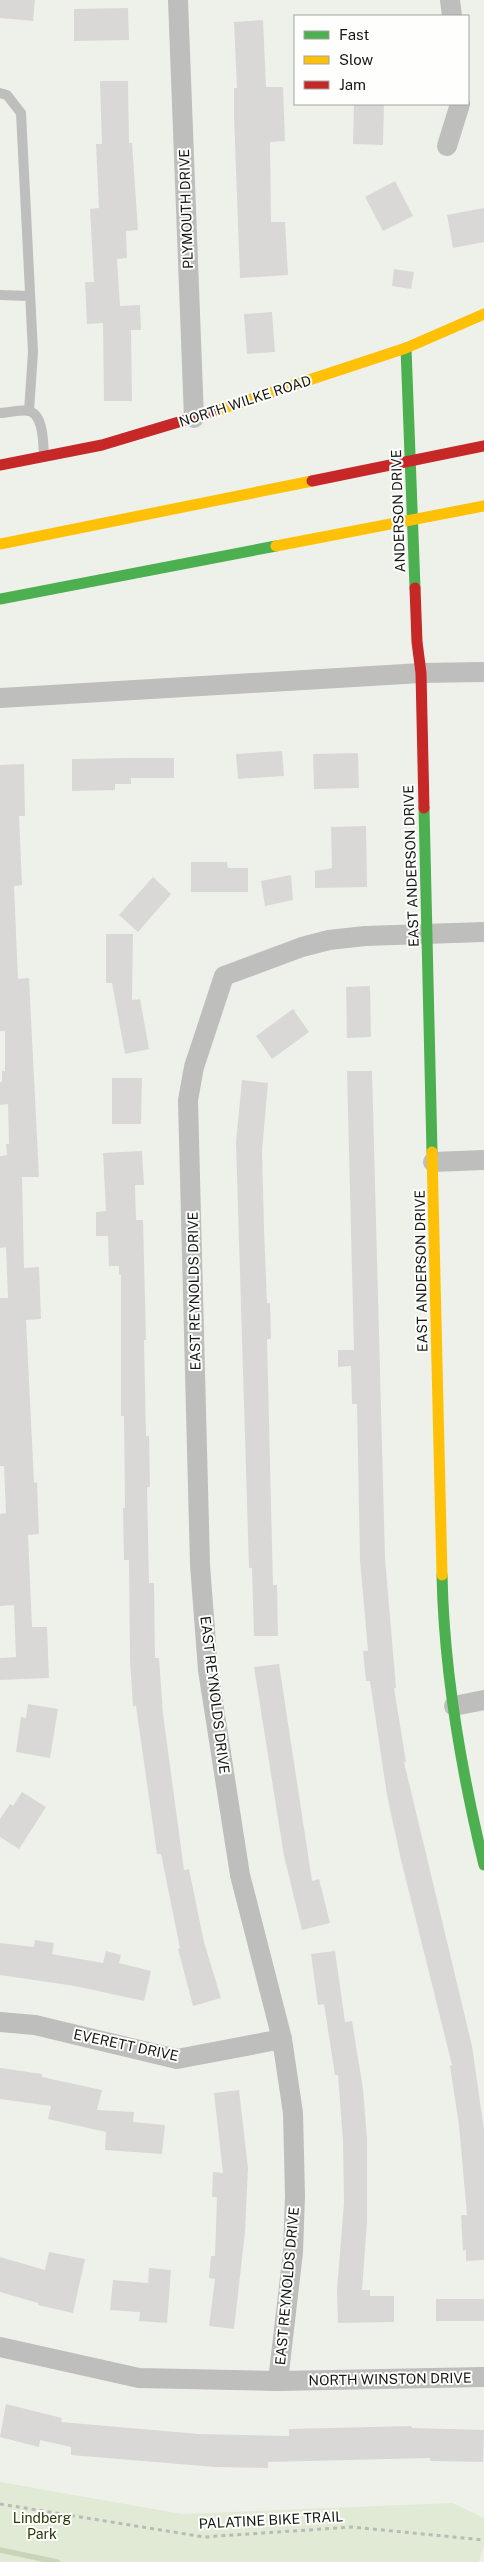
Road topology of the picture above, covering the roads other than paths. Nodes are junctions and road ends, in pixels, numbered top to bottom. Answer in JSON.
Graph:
{"nodes":[{"id":1,"x":178,"y":0,"type":"edge"},
{"id":2,"x":450,"y":0,"type":"edge"},
{"id":3,"x":452,"y":15,"type":"edge"},
{"id":4,"x":0,"y":93,"type":"edge"},
{"id":5,"x":460,"y":105,"type":"edge"},
{"id":6,"x":447,"y":146,"type":"dead end"},
{"id":7,"x":0,"y":295,"type":"edge"},
{"id":8,"x":30,"y":296,"type":"junction"},
{"id":9,"x":484,"y":314,"type":"edge"},
{"id":10,"x":406,"y":348,"type":"junction"},
{"id":11,"x":29,"y":411,"type":"junction"},
{"id":12,"x":0,"y":413,"type":"edge"},
{"id":13,"x":194,"y":418,"type":"junction"},
{"id":14,"x":484,"y":446,"type":"edge"},
{"id":15,"x":44,"y":456,"type":"junction"},
{"id":16,"x":0,"y":465,"type":"edge"},
{"id":17,"x":484,"y":506,"type":"edge"},
{"id":18,"x":0,"y":544,"type":"edge"},
{"id":19,"x":0,"y":599,"type":"edge"},
{"id":20,"x":484,"y":672,"type":"edge"},
{"id":21,"x":421,"y":673,"type":"junction"},
{"id":22,"x":0,"y":698,"type":"edge"},
{"id":23,"x":484,"y":932,"type":"edge"},
{"id":24,"x":428,"y":934,"type":"junction"},
{"id":25,"x":484,"y":1160,"type":"edge"},
{"id":26,"x":433,"y":1162,"type":"junction"},
{"id":27,"x":484,"y":1700,"type":"edge"},
{"id":28,"x":454,"y":1706,"type":"junction"},
{"id":29,"x":484,"y":1865,"type":"edge"},
{"id":30,"x":0,"y":2022,"type":"edge"},
{"id":31,"x":282,"y":2039,"type":"junction"},
{"id":32,"x":0,"y":2347,"type":"edge"},
{"id":33,"x":484,"y":2377,"type":"edge"},
{"id":34,"x":278,"y":2381,"type":"junction"}],
"edges":[{"from":1,"to":13,"type":"street","name":"PLYMOUTH DRIVE"},
{"from":2,"to":3,"type":"street"},
{"from":4,"to":8,"type":"lane"},
{"from":5,"to":6,"type":"street"},
{"from":7,"to":8,"type":"lane"},
{"from":8,"to":11,"type":"lane"},
{"from":9,"to":10,"type":"main road","name":"NORTH WILKE ROAD"},
{"from":10,"to":13,"type":"main road","name":"NORTH WILKE ROAD"},
{"from":10,"to":21,"type":"main road","name":"ANDERSON DRIVE"},
{"from":11,"to":12,"type":"lane"},
{"from":11,"to":15,"type":"lane"},
{"from":13,"to":15,"type":"main road","name":"NORTH WILKE ROAD"},
{"from":14,"to":18,"type":"main road"},
{"from":15,"to":16,"type":"main road","name":"NORTH WILKE ROAD"},
{"from":17,"to":19,"type":"main road"},
{"from":20,"to":21,"type":"street"},
{"from":21,"to":22,"type":"street"},
{"from":21,"to":24,"type":"main road","name":"EAST ANDERSON DRIVE"},
{"from":23,"to":24,"type":"street"},
{"from":24,"to":26,"type":"main road","name":"EAST ANDERSON DRIVE"},
{"from":24,"to":31,"type":"street","name":"EAST REYNOLDS DRIVE"},
{"from":25,"to":26,"type":"street"},
{"from":26,"to":28,"type":"main road","name":"EAST ANDERSON DRIVE"},
{"from":27,"to":28,"type":"street"},
{"from":28,"to":29,"type":"main road","name":"EAST ANDERSON DRIVE"},
{"from":30,"to":31,"type":"street","name":"EVERETT DRIVE"},
{"from":31,"to":34,"type":"street","name":"EAST REYNOLDS DRIVE"},
{"from":32,"to":34,"type":"street","name":"NORTH WINSTON DRIVE"},
{"from":33,"to":34,"type":"street","name":"NORTH WINSTON DRIVE"}]}
